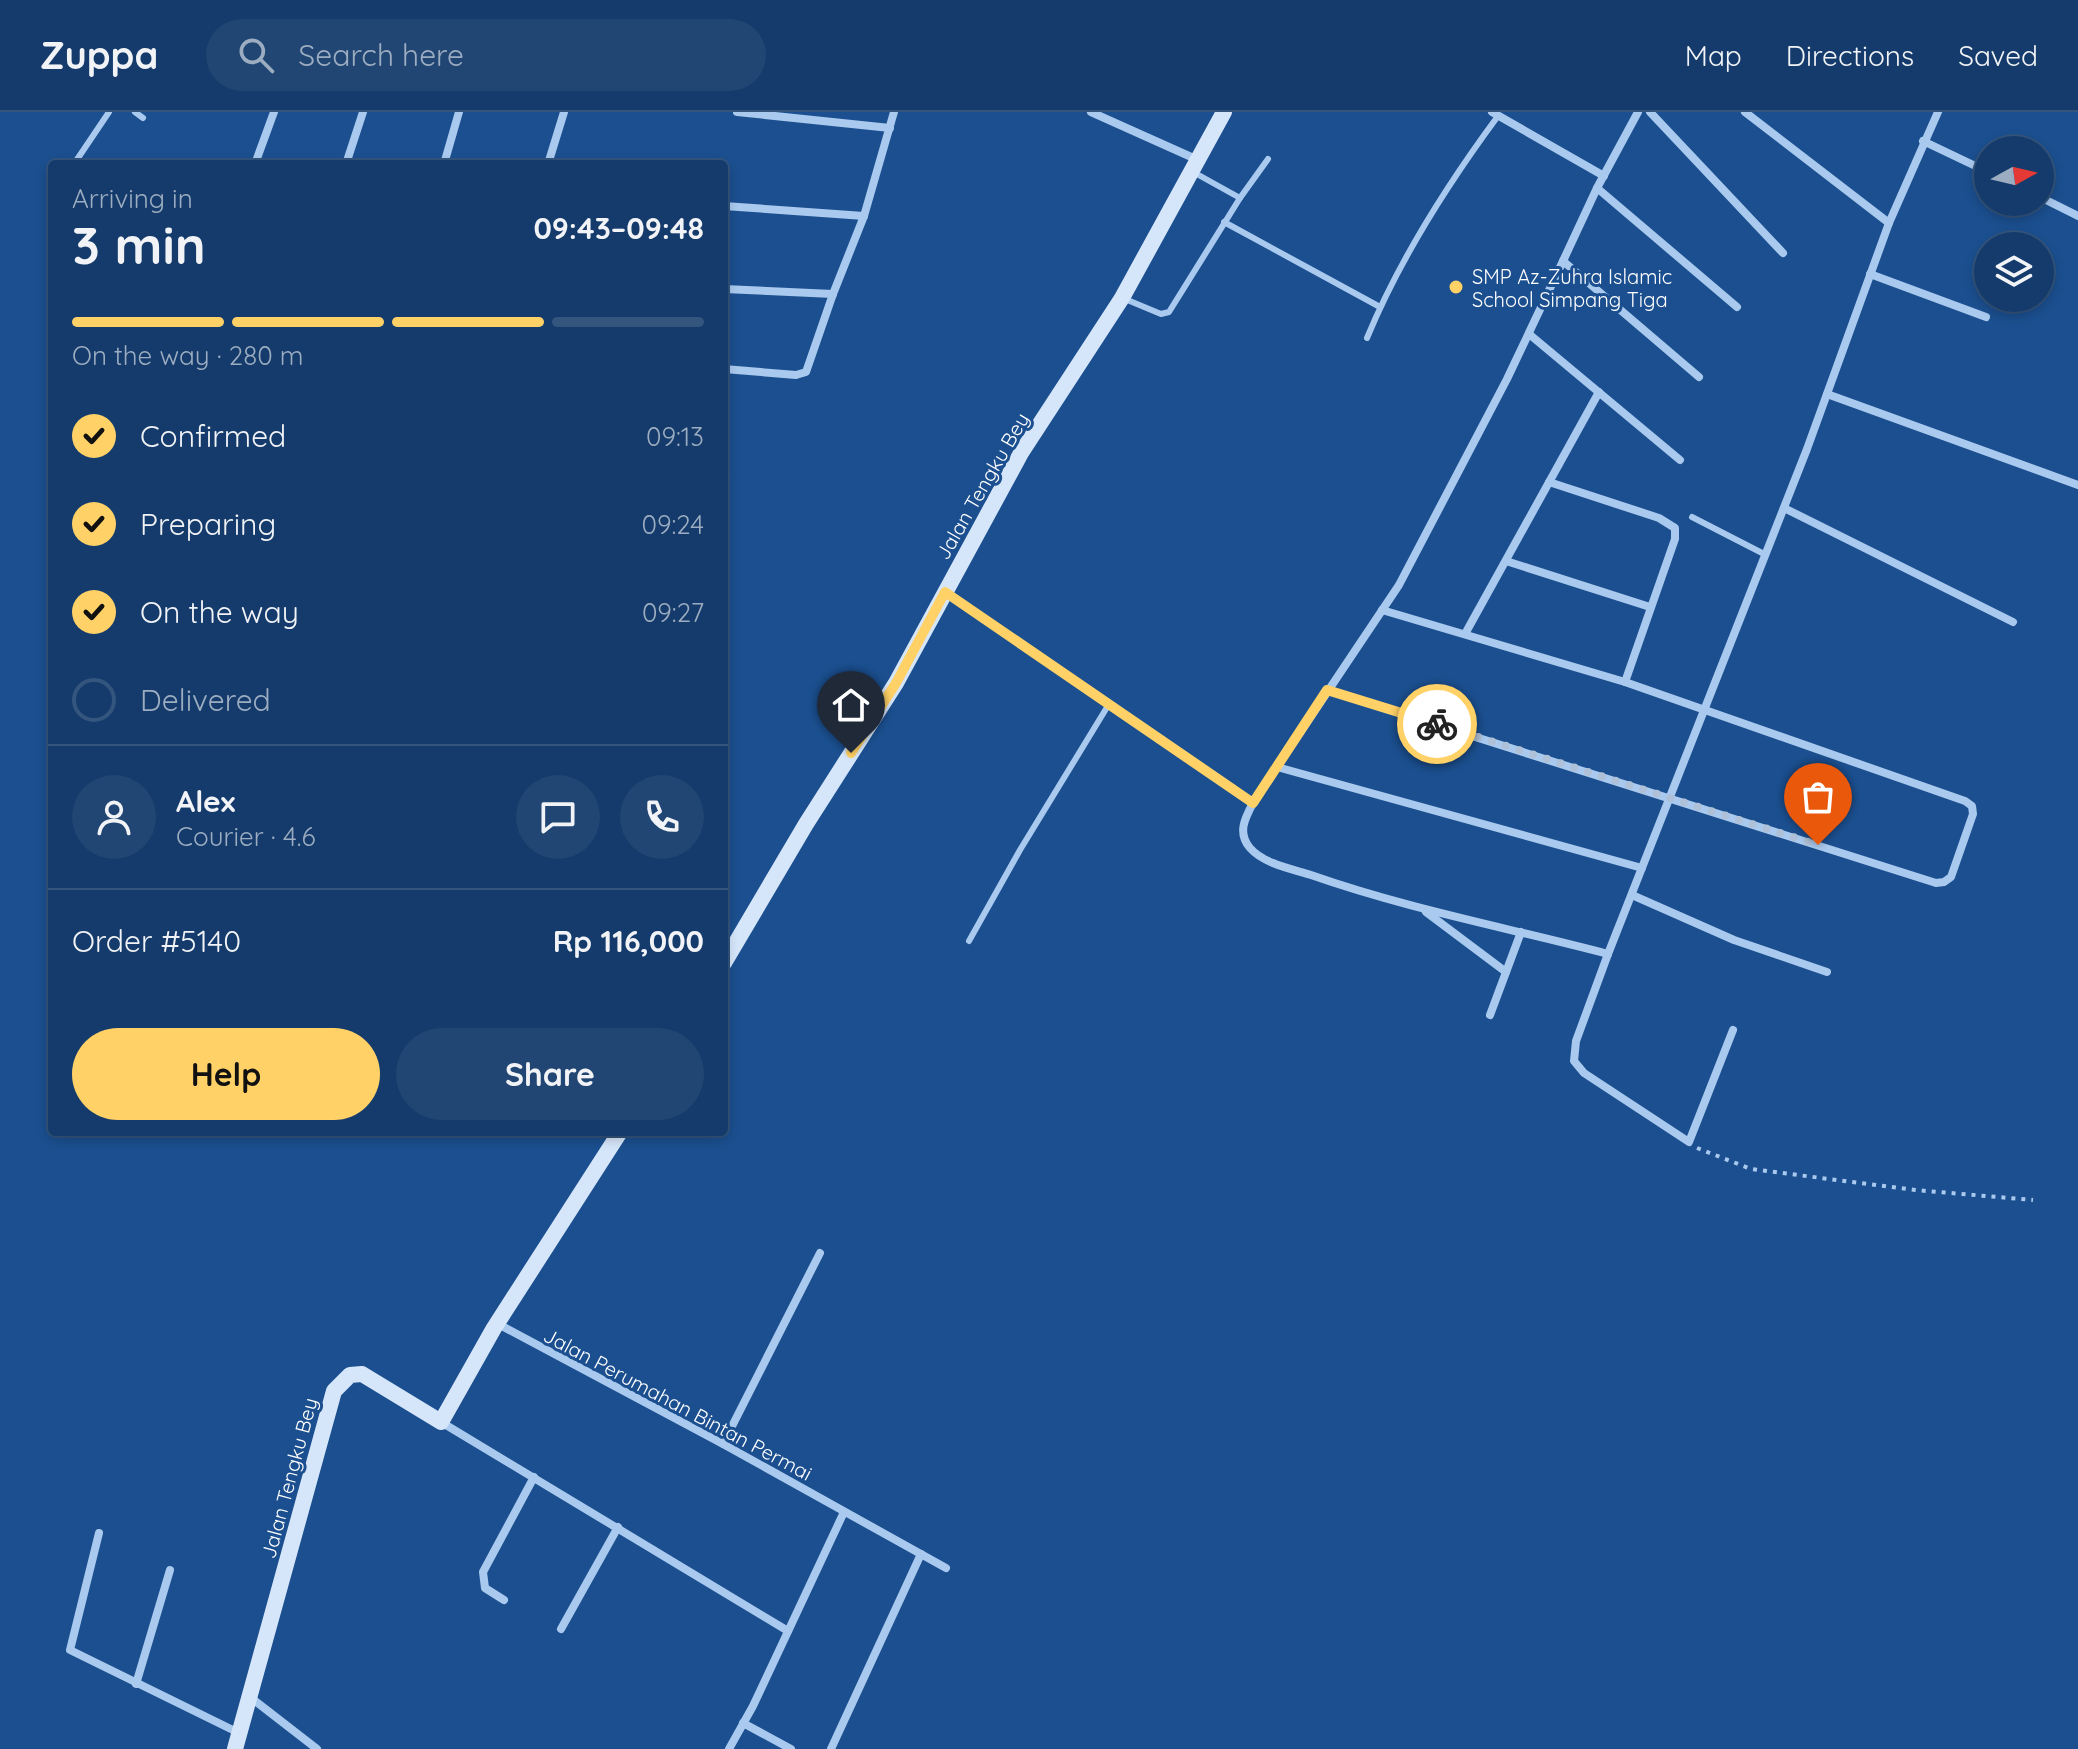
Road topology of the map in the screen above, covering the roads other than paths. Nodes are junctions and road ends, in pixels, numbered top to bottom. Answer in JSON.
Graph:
{"nodes":[{"id":1,"x":109,"y":112,"type":"edge"},
{"id":2,"x":135,"y":112,"type":"edge"},
{"id":3,"x":274,"y":112,"type":"edge"},
{"id":4,"x":363,"y":112,"type":"edge"},
{"id":5,"x":459,"y":112,"type":"edge"},
{"id":6,"x":564,"y":112,"type":"edge"},
{"id":7,"x":737,"y":112,"type":"edge"},
{"id":8,"x":894,"y":112,"type":"edge"},
{"id":9,"x":1091,"y":112,"type":"edge"},
{"id":10,"x":1224,"y":112,"type":"edge"},
{"id":11,"x":1638,"y":112,"type":"edge"},
{"id":12,"x":1650,"y":112,"type":"edge"},
{"id":13,"x":1745,"y":112,"type":"edge"},
{"id":14,"x":1938,"y":112,"type":"edge"},
{"id":15,"x":1495,"y":114,"type":"edge"},
{"id":16,"x":143,"y":118,"type":"dead end"},
{"id":17,"x":890,"y":128,"type":"junction"},
{"id":18,"x":1923,"y":141,"type":"junction"},
{"id":19,"x":1268,"y":159,"type":"dead end"},
{"id":20,"x":77,"y":160,"type":"edge"},
{"id":21,"x":256,"y":160,"type":"edge"},
{"id":22,"x":347,"y":160,"type":"edge"},
{"id":23,"x":445,"y":160,"type":"edge"},
{"id":24,"x":549,"y":160,"type":"edge"},
{"id":25,"x":1195,"y":165,"type":"junction"},
{"id":26,"x":1974,"y":165,"type":"edge"},
{"id":27,"x":1604,"y":176,"type":"junction"},
{"id":28,"x":1597,"y":188,"type":"junction"},
{"id":29,"x":1240,"y":198,"type":"junction"},
{"id":30,"x":2054,"y":204,"type":"edge"},
{"id":31,"x":728,"y":206,"type":"edge"},
{"id":32,"x":864,"y":216,"type":"junction"},
{"id":33,"x":2078,"y":216,"type":"edge"},
{"id":34,"x":1224,"y":222,"type":"junction"},
{"id":35,"x":1889,"y":223,"type":"junction"},
{"id":36,"x":1783,"y":253,"type":"dead end"},
{"id":37,"x":1563,"y":261,"type":"junction"},
{"id":38,"x":1870,"y":274,"type":"junction"},
{"id":39,"x":728,"y":289,"type":"edge"},
{"id":40,"x":833,"y":294,"type":"junction"},
{"id":41,"x":1122,"y":298,"type":"junction"},
{"id":42,"x":1380,"y":307,"type":"junction"},
{"id":43,"x":1737,"y":307,"type":"dead end"},
{"id":44,"x":1986,"y":317,"type":"dead end"},
{"id":45,"x":1529,"y":334,"type":"junction"},
{"id":46,"x":1367,"y":338,"type":"dead end"},
{"id":47,"x":728,"y":369,"type":"edge"},
{"id":48,"x":1699,"y":377,"type":"dead end"},
{"id":49,"x":1599,"y":392,"type":"junction"},
{"id":50,"x":1827,"y":394,"type":"junction"},
{"id":51,"x":1680,"y":460,"type":"dead end"},
{"id":52,"x":1549,"y":482,"type":"junction"},
{"id":53,"x":2078,"y":485,"type":"edge"},
{"id":54,"x":1784,"y":508,"type":"junction"},
{"id":55,"x":1692,"y":517,"type":"dead end"},
{"id":56,"x":1766,"y":555,"type":"junction"},
{"id":57,"x":1506,"y":561,"type":"junction"},
{"id":58,"x":945,"y":592,"type":"junction"},
{"id":59,"x":1650,"y":607,"type":"junction"},
{"id":60,"x":1382,"y":610,"type":"junction"},
{"id":61,"x":2013,"y":622,"type":"dead end"},
{"id":62,"x":1465,"y":634,"type":"junction"},
{"id":63,"x":1625,"y":682,"type":"junction"},
{"id":64,"x":1327,"y":690,"type":"junction"},
{"id":65,"x":1109,"y":704,"type":"junction"},
{"id":66,"x":1704,"y":712,"type":"junction"},
{"id":67,"x":1277,"y":767,"type":"junction"},
{"id":68,"x":1671,"y":797,"type":"junction"},
{"id":69,"x":1253,"y":803,"type":"junction"},
{"id":70,"x":1642,"y":868,"type":"junction"},
{"id":71,"x":1632,"y":895,"type":"junction"},
{"id":72,"x":1423,"y":909,"type":"junction"},
{"id":73,"x":1521,"y":932,"type":"junction"},
{"id":74,"x":969,"y":941,"type":"dead end"},
{"id":75,"x":1608,"y":954,"type":"junction"},
{"id":76,"x":728,"y":956,"type":"edge"},
{"id":77,"x":1506,"y":972,"type":"junction"},
{"id":78,"x":1827,"y":972,"type":"dead end"},
{"id":79,"x":1490,"y":1015,"type":"dead end"},
{"id":80,"x":1733,"y":1030,"type":"dead end"},
{"id":81,"x":616,"y":1136,"type":"edge"},
{"id":82,"x":820,"y":1253,"type":"dead end"},
{"id":83,"x":497,"y":1323,"type":"junction"},
{"id":84,"x":441,"y":1422,"type":"junction"},
{"id":85,"x":723,"y":1444,"type":"junction"},
{"id":86,"x":534,"y":1477,"type":"junction"},
{"id":87,"x":844,"y":1512,"type":"junction"},
{"id":88,"x":618,"y":1527,"type":"junction"},
{"id":89,"x":99,"y":1533,"type":"dead end"},
{"id":90,"x":921,"y":1554,"type":"junction"},
{"id":91,"x":946,"y":1568,"type":"dead end"},
{"id":92,"x":170,"y":1570,"type":"dead end"},
{"id":93,"x":504,"y":1600,"type":"dead end"},
{"id":94,"x":561,"y":1629,"type":"dead end"},
{"id":95,"x":788,"y":1631,"type":"junction"},
{"id":96,"x":136,"y":1684,"type":"junction"},
{"id":97,"x":249,"y":1697,"type":"junction"},
{"id":98,"x":743,"y":1723,"type":"junction"},
{"id":99,"x":237,"y":1741,"type":"edge"},
{"id":100,"x":317,"y":1749,"type":"edge"},
{"id":101,"x":729,"y":1749,"type":"edge"},
{"id":102,"x":791,"y":1749,"type":"edge"},
{"id":103,"x":831,"y":1749,"type":"edge"}],
"edges":[{"from":1,"to":20,"type":"lane"},
{"from":2,"to":16,"type":"lane"},
{"from":3,"to":21,"type":"street"},
{"from":4,"to":22,"type":"street"},
{"from":5,"to":23,"type":"street"},
{"from":6,"to":24,"type":"street"},
{"from":7,"to":17,"type":"street"},
{"from":8,"to":17,"type":"street"},
{"from":9,"to":25,"type":"street"},
{"from":10,"to":25,"type":"main road","name":"Jalan Tengku Bey"},
{"from":11,"to":27,"type":"street"},
{"from":12,"to":36,"type":"street"},
{"from":13,"to":35,"type":"street"},
{"from":14,"to":18,"type":"street"},
{"from":15,"to":27,"type":"street"},
{"from":15,"to":42,"type":"lane"},
{"from":17,"to":32,"type":"street"},
{"from":18,"to":26,"type":"street"},
{"from":18,"to":35,"type":"street"},
{"from":19,"to":29,"type":"lane"},
{"from":25,"to":29,"type":"lane"},
{"from":25,"to":41,"type":"main road","name":"Jalan Tengku Bey"},
{"from":27,"to":28,"type":"street"},
{"from":28,"to":37,"type":"street"},
{"from":28,"to":43,"type":"street"},
{"from":29,"to":34,"type":"lane"},
{"from":30,"to":33,"type":"street"},
{"from":31,"to":32,"type":"street"},
{"from":32,"to":40,"type":"street"},
{"from":34,"to":41,"type":"lane"},
{"from":34,"to":42,"type":"lane"},
{"from":35,"to":38,"type":"street"},
{"from":37,"to":45,"type":"street"},
{"from":37,"to":48,"type":"street"},
{"from":38,"to":44,"type":"street"},
{"from":38,"to":50,"type":"street"},
{"from":39,"to":40,"type":"street"},
{"from":40,"to":47,"type":"street"},
{"from":41,"to":58,"type":"main road","name":"Jalan Tengku Bey"},
{"from":42,"to":46,"type":"lane"},
{"from":45,"to":49,"type":"street"},
{"from":45,"to":60,"type":"street"},
{"from":49,"to":51,"type":"street"},
{"from":49,"to":52,"type":"street"},
{"from":50,"to":53,"type":"street"},
{"from":50,"to":54,"type":"street"},
{"from":52,"to":57,"type":"street"},
{"from":52,"to":59,"type":"street"},
{"from":54,"to":56,"type":"street"},
{"from":54,"to":61,"type":"street"},
{"from":55,"to":56,"type":"lane"},
{"from":56,"to":66,"type":"street"},
{"from":57,"to":59,"type":"street"},
{"from":57,"to":62,"type":"street"},
{"from":58,"to":65,"type":"street"},
{"from":58,"to":76,"type":"main road","name":"Jalan Tengku Bey"},
{"from":59,"to":63,"type":"street"},
{"from":60,"to":62,"type":"street"},
{"from":60,"to":64,"type":"street"},
{"from":62,"to":63,"type":"street"},
{"from":63,"to":66,"type":"street"},
{"from":64,"to":67,"type":"street"},
{"from":64,"to":68,"type":"street"},
{"from":65,"to":69,"type":"street"},
{"from":65,"to":74,"type":"lane"},
{"from":66,"to":68,"type":"street"},
{"from":66,"to":68,"type":"street"},
{"from":67,"to":69,"type":"street"},
{"from":67,"to":70,"type":"street"},
{"from":68,"to":70,"type":"street"},
{"from":69,"to":72,"type":"street"},
{"from":70,"to":71,"type":"street"},
{"from":71,"to":75,"type":"street"},
{"from":71,"to":78,"type":"street"},
{"from":72,"to":73,"type":"street"},
{"from":72,"to":77,"type":"street"},
{"from":73,"to":75,"type":"street"},
{"from":73,"to":77,"type":"street"},
{"from":75,"to":80,"type":"street"},
{"from":77,"to":79,"type":"street"},
{"from":81,"to":83,"type":"main road"},
{"from":82,"to":85,"type":"street"},
{"from":83,"to":84,"type":"main road"},
{"from":83,"to":85,"type":"street","name":"Jalan Perumahan Bintan Permai"},
{"from":84,"to":86,"type":"street"},
{"from":84,"to":97,"type":"main road","name":"Jalan Tengku Bey"},
{"from":85,"to":87,"type":"street","name":"Jalan Perumahan Bintan Permai"},
{"from":86,"to":88,"type":"street"},
{"from":86,"to":93,"type":"street"},
{"from":87,"to":90,"type":"street","name":"Jalan Perumahan Bintan Permai"},
{"from":87,"to":95,"type":"street"},
{"from":88,"to":94,"type":"street"},
{"from":88,"to":95,"type":"street"},
{"from":89,"to":96,"type":"street"},
{"from":90,"to":91,"type":"street","name":"Jalan Perumahan Bintan Permai"},
{"from":90,"to":103,"type":"street"},
{"from":92,"to":96,"type":"street"},
{"from":95,"to":98,"type":"street"},
{"from":96,"to":99,"type":"street"},
{"from":97,"to":99,"type":"main road","name":"Jalan Tengku Bey"},
{"from":97,"to":100,"type":"street"},
{"from":98,"to":101,"type":"street"},
{"from":98,"to":102,"type":"street"}]}
